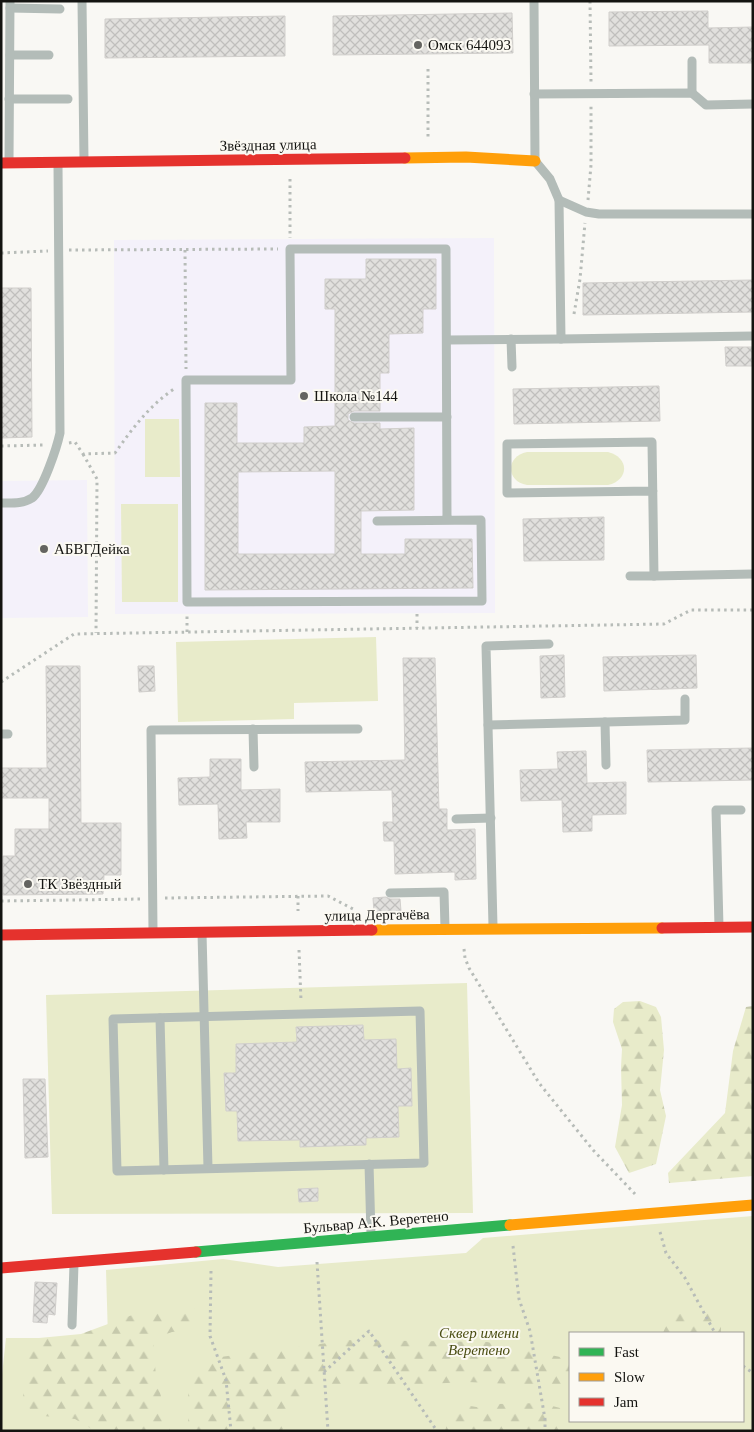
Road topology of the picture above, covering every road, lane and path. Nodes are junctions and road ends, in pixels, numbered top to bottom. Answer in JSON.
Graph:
{"nodes":[{"id":1,"x":82,"y":1,"type":"edge"},
{"id":2,"x":534,"y":1,"type":"edge"},
{"id":3,"x":590,"y":1,"type":"edge"},
{"id":4,"x":10,"y":5,"type":"edge"},
{"id":5,"x":60,"y":8,"type":"dead end"},
{"id":6,"x":10,"y":55,"type":"junction"},
{"id":7,"x":49,"y":55,"type":"dead end"},
{"id":8,"x":692,"y":61,"type":"dead end"},
{"id":9,"x":428,"y":69,"type":"dead end"},
{"id":10,"x":692,"y":93,"type":"junction"},
{"id":11,"x":534,"y":94,"type":"junction"},
{"id":12,"x":591,"y":94,"type":"junction"},
{"id":13,"x":9,"y":99,"type":"junction"},
{"id":14,"x":68,"y":99,"type":"dead end"},
{"id":15,"x":753,"y":104,"type":"edge"},
{"id":16,"x":5,"y":132,"type":"edge"},
{"id":17,"x":429,"y":158,"type":"junction"},
{"id":18,"x":290,"y":160,"type":"junction"},
{"id":19,"x":535,"y":161,"type":"junction"},
{"id":20,"x":58,"y":162,"type":"junction"},
{"id":21,"x":84,"y":162,"type":"junction"},
{"id":22,"x":5,"y":163,"type":"edge"},
{"id":23,"x":559,"y":200,"type":"junction"},
{"id":24,"x":586,"y":212,"type":"junction"},
{"id":25,"x":753,"y":214,"type":"edge"},
{"id":26,"x":290,"y":249,"type":"junction"},
{"id":27,"x":59,"y":250,"type":"junction"},
{"id":28,"x":185,"y":250,"type":"junction"},
{"id":29,"x":1,"y":252,"type":"edge"},
{"id":30,"x":562,"y":334,"type":"junction"},
{"id":31,"x":753,"y":336,"type":"edge"},
{"id":32,"x":511,"y":339,"type":"junction"},
{"id":33,"x":446,"y":340,"type":"junction"},
{"id":34,"x":512,"y":367,"type":"dead end"},
{"id":35,"x":186,"y":380,"type":"junction"},
{"id":36,"x":354,"y":417,"type":"dead end"},
{"id":37,"x":447,"y":417,"type":"junction"},
{"id":38,"x":57,"y":445,"type":"junction"},
{"id":39,"x":1,"y":446,"type":"edge"},
{"id":40,"x":83,"y":454,"type":"junction"},
{"id":41,"x":653,"y":491,"type":"junction"},
{"id":42,"x":1,"y":503,"type":"edge"},
{"id":43,"x":448,"y":520,"type":"junction"},
{"id":44,"x":377,"y":521,"type":"dead end"},
{"id":45,"x":753,"y":574,"type":"edge"},
{"id":46,"x":630,"y":576,"type":"dead end"},
{"id":47,"x":654,"y":576,"type":"junction"},
{"id":48,"x":187,"y":602,"type":"junction"},
{"id":49,"x":753,"y":610,"type":"edge"},
{"id":50,"x":187,"y":632,"type":"junction"},
{"id":51,"x":96,"y":634,"type":"junction"},
{"id":52,"x":549,"y":644,"type":"dead end"},
{"id":53,"x":1,"y":682,"type":"edge"},
{"id":54,"x":685,"y":699,"type":"dead end"},
{"id":55,"x":605,"y":722,"type":"junction"},
{"id":56,"x":488,"y":724,"type":"junction"},
{"id":57,"x":358,"y":729,"type":"dead end"},
{"id":58,"x":253,"y":730,"type":"junction"},
{"id":59,"x":606,"y":765,"type":"dead end"},
{"id":60,"x":254,"y":767,"type":"dead end"},
{"id":61,"x":741,"y":810,"type":"dead end"},
{"id":62,"x":491,"y":818,"type":"junction"},
{"id":63,"x":456,"y":820,"type":"dead end"},
{"id":64,"x":390,"y":893,"type":"dead end"},
{"id":65,"x":298,"y":896,"type":"junction"},
{"id":66,"x":152,"y":898,"type":"junction"},
{"id":67,"x":1,"y":901,"type":"edge"},
{"id":68,"x":357,"y":911,"type":"dead end"},
{"id":69,"x":753,"y":926,"type":"edge"},
{"id":70,"x":719,"y":927,"type":"junction"},
{"id":71,"x":444,"y":929,"type":"junction"},
{"id":72,"x":463,"y":929,"type":"junction"},
{"id":73,"x":494,"y":929,"type":"junction"},
{"id":74,"x":299,"y":931,"type":"junction"},
{"id":75,"x":202,"y":932,"type":"junction"},
{"id":76,"x":152,"y":933,"type":"junction"},
{"id":77,"x":1,"y":935,"type":"edge"},
{"id":78,"x":301,"y":1014,"type":"junction"},
{"id":79,"x":204,"y":1017,"type":"junction"},
{"id":80,"x":160,"y":1018,"type":"junction"},
{"id":81,"x":369,"y":1164,"type":"junction"},
{"id":82,"x":208,"y":1168,"type":"junction"},
{"id":83,"x":164,"y":1170,"type":"junction"},
{"id":84,"x":753,"y":1205,"type":"edge"},
{"id":85,"x":655,"y":1213,"type":"junction"},
{"id":86,"x":507,"y":1226,"type":"junction"},
{"id":87,"x":371,"y":1237,"type":"junction"},
{"id":88,"x":315,"y":1242,"type":"junction"},
{"id":89,"x":211,"y":1250,"type":"junction"},
{"id":90,"x":74,"y":1262,"type":"junction"},
{"id":91,"x":1,"y":1268,"type":"edge"},
{"id":92,"x":72,"y":1325,"type":"dead end"},
{"id":93,"x":714,"y":1332,"type":"edge"},
{"id":94,"x":324,"y":1372,"type":"junction"},
{"id":95,"x":231,"y":1431,"type":"edge"},
{"id":96,"x":328,"y":1431,"type":"edge"},
{"id":97,"x":437,"y":1431,"type":"edge"},
{"id":98,"x":545,"y":1431,"type":"edge"}],
"edges":[{"from":1,"to":21,"type":"lane"},
{"from":2,"to":11,"type":"lane"},
{"from":3,"to":12,"type":"path"},
{"from":4,"to":5,"type":"lane"},
{"from":4,"to":6,"type":"lane"},
{"from":6,"to":7,"type":"lane"},
{"from":6,"to":13,"type":"lane"},
{"from":8,"to":10,"type":"lane"},
{"from":9,"to":17,"type":"path"},
{"from":10,"to":12,"type":"lane"},
{"from":10,"to":15,"type":"lane"},
{"from":11,"to":12,"type":"lane"},
{"from":11,"to":19,"type":"lane"},
{"from":12,"to":24,"type":"path"},
{"from":13,"to":14,"type":"lane"},
{"from":13,"to":16,"type":"lane"},
{"from":16,"to":22,"type":"lane"},
{"from":17,"to":18,"type":"street","name":"Звёздная улица"},
{"from":17,"to":19,"type":"street","name":"Звёздная улица"},
{"from":18,"to":21,"type":"street","name":"Звёздная улица"},
{"from":18,"to":26,"type":"path"},
{"from":19,"to":23,"type":"lane"},
{"from":20,"to":21,"type":"street","name":"Звёздная улица"},
{"from":20,"to":22,"type":"street","name":"Звёздная улица"},
{"from":20,"to":27,"type":"lane"},
{"from":23,"to":24,"type":"lane"},
{"from":23,"to":30,"type":"lane"},
{"from":24,"to":25,"type":"lane"},
{"from":24,"to":30,"type":"path"},
{"from":26,"to":28,"type":"path"},
{"from":26,"to":33,"type":"lane"},
{"from":26,"to":35,"type":"lane"},
{"from":27,"to":28,"type":"path"},
{"from":27,"to":29,"type":"path"},
{"from":27,"to":38,"type":"lane"},
{"from":28,"to":35,"type":"path"},
{"from":30,"to":31,"type":"lane"},
{"from":30,"to":32,"type":"lane"},
{"from":32,"to":33,"type":"lane"},
{"from":32,"to":34,"type":"lane"},
{"from":33,"to":37,"type":"lane"},
{"from":35,"to":40,"type":"path"},
{"from":35,"to":48,"type":"lane"},
{"from":36,"to":37,"type":"lane"},
{"from":37,"to":43,"type":"lane"},
{"from":38,"to":39,"type":"path"},
{"from":38,"to":40,"type":"path"},
{"from":38,"to":42,"type":"lane"},
{"from":40,"to":51,"type":"path"},
{"from":41,"to":41,"type":"lane"},
{"from":41,"to":47,"type":"lane"},
{"from":43,"to":44,"type":"lane"},
{"from":43,"to":48,"type":"lane"},
{"from":45,"to":47,"type":"lane"},
{"from":46,"to":47,"type":"lane"},
{"from":48,"to":50,"type":"path"},
{"from":49,"to":50,"type":"path"},
{"from":50,"to":51,"type":"path"},
{"from":51,"to":53,"type":"path"},
{"from":52,"to":56,"type":"lane"},
{"from":54,"to":55,"type":"lane"},
{"from":55,"to":56,"type":"lane"},
{"from":55,"to":59,"type":"lane"},
{"from":56,"to":62,"type":"lane"},
{"from":57,"to":58,"type":"lane"},
{"from":58,"to":60,"type":"lane"},
{"from":58,"to":66,"type":"lane"},
{"from":61,"to":70,"type":"lane"},
{"from":62,"to":63,"type":"lane"},
{"from":62,"to":73,"type":"lane"},
{"from":64,"to":71,"type":"lane"},
{"from":65,"to":66,"type":"path"},
{"from":65,"to":68,"type":"path"},
{"from":65,"to":74,"type":"path"},
{"from":66,"to":67,"type":"path"},
{"from":66,"to":76,"type":"lane"},
{"from":69,"to":70,"type":"street","name":"улица Дергачёва"},
{"from":70,"to":73,"type":"street","name":"улица Дергачёва"},
{"from":71,"to":72,"type":"street","name":"улица Дергачёва"},
{"from":71,"to":74,"type":"street","name":"улица Дергачёва"},
{"from":72,"to":73,"type":"street","name":"улица Дергачёва"},
{"from":72,"to":85,"type":"path"},
{"from":74,"to":75,"type":"street","name":"улица Дергачёва"},
{"from":74,"to":78,"type":"path"},
{"from":75,"to":76,"type":"street","name":"улица Дергачёва"},
{"from":75,"to":79,"type":"lane"},
{"from":76,"to":77,"type":"street","name":"улица Дергачёва"},
{"from":78,"to":79,"type":"lane"},
{"from":78,"to":81,"type":"lane"},
{"from":79,"to":80,"type":"lane"},
{"from":79,"to":82,"type":"lane"},
{"from":80,"to":83,"type":"lane"},
{"from":80,"to":83,"type":"lane"},
{"from":81,"to":82,"type":"lane"},
{"from":81,"to":87,"type":"lane"},
{"from":82,"to":83,"type":"lane"},
{"from":84,"to":85,"type":"street","name":"Бульвар А.К. Веретено"},
{"from":85,"to":86,"type":"street","name":"Бульвар А.К. Веретено"},
{"from":85,"to":93,"type":"path"},
{"from":86,"to":87,"type":"street","name":"Бульвар А.К. Веретено"},
{"from":86,"to":98,"type":"path"},
{"from":87,"to":88,"type":"street","name":"Бульвар А.К. Веретено"},
{"from":88,"to":89,"type":"street","name":"Бульвар А.К. Веретено"},
{"from":88,"to":94,"type":"path"},
{"from":89,"to":90,"type":"street","name":"Бульвар А.К. Веретено"},
{"from":89,"to":95,"type":"path"},
{"from":90,"to":91,"type":"street","name":"Бульвар А.К. Веретено"},
{"from":90,"to":92,"type":"lane"},
{"from":94,"to":96,"type":"path"},
{"from":94,"to":97,"type":"path"}]}
